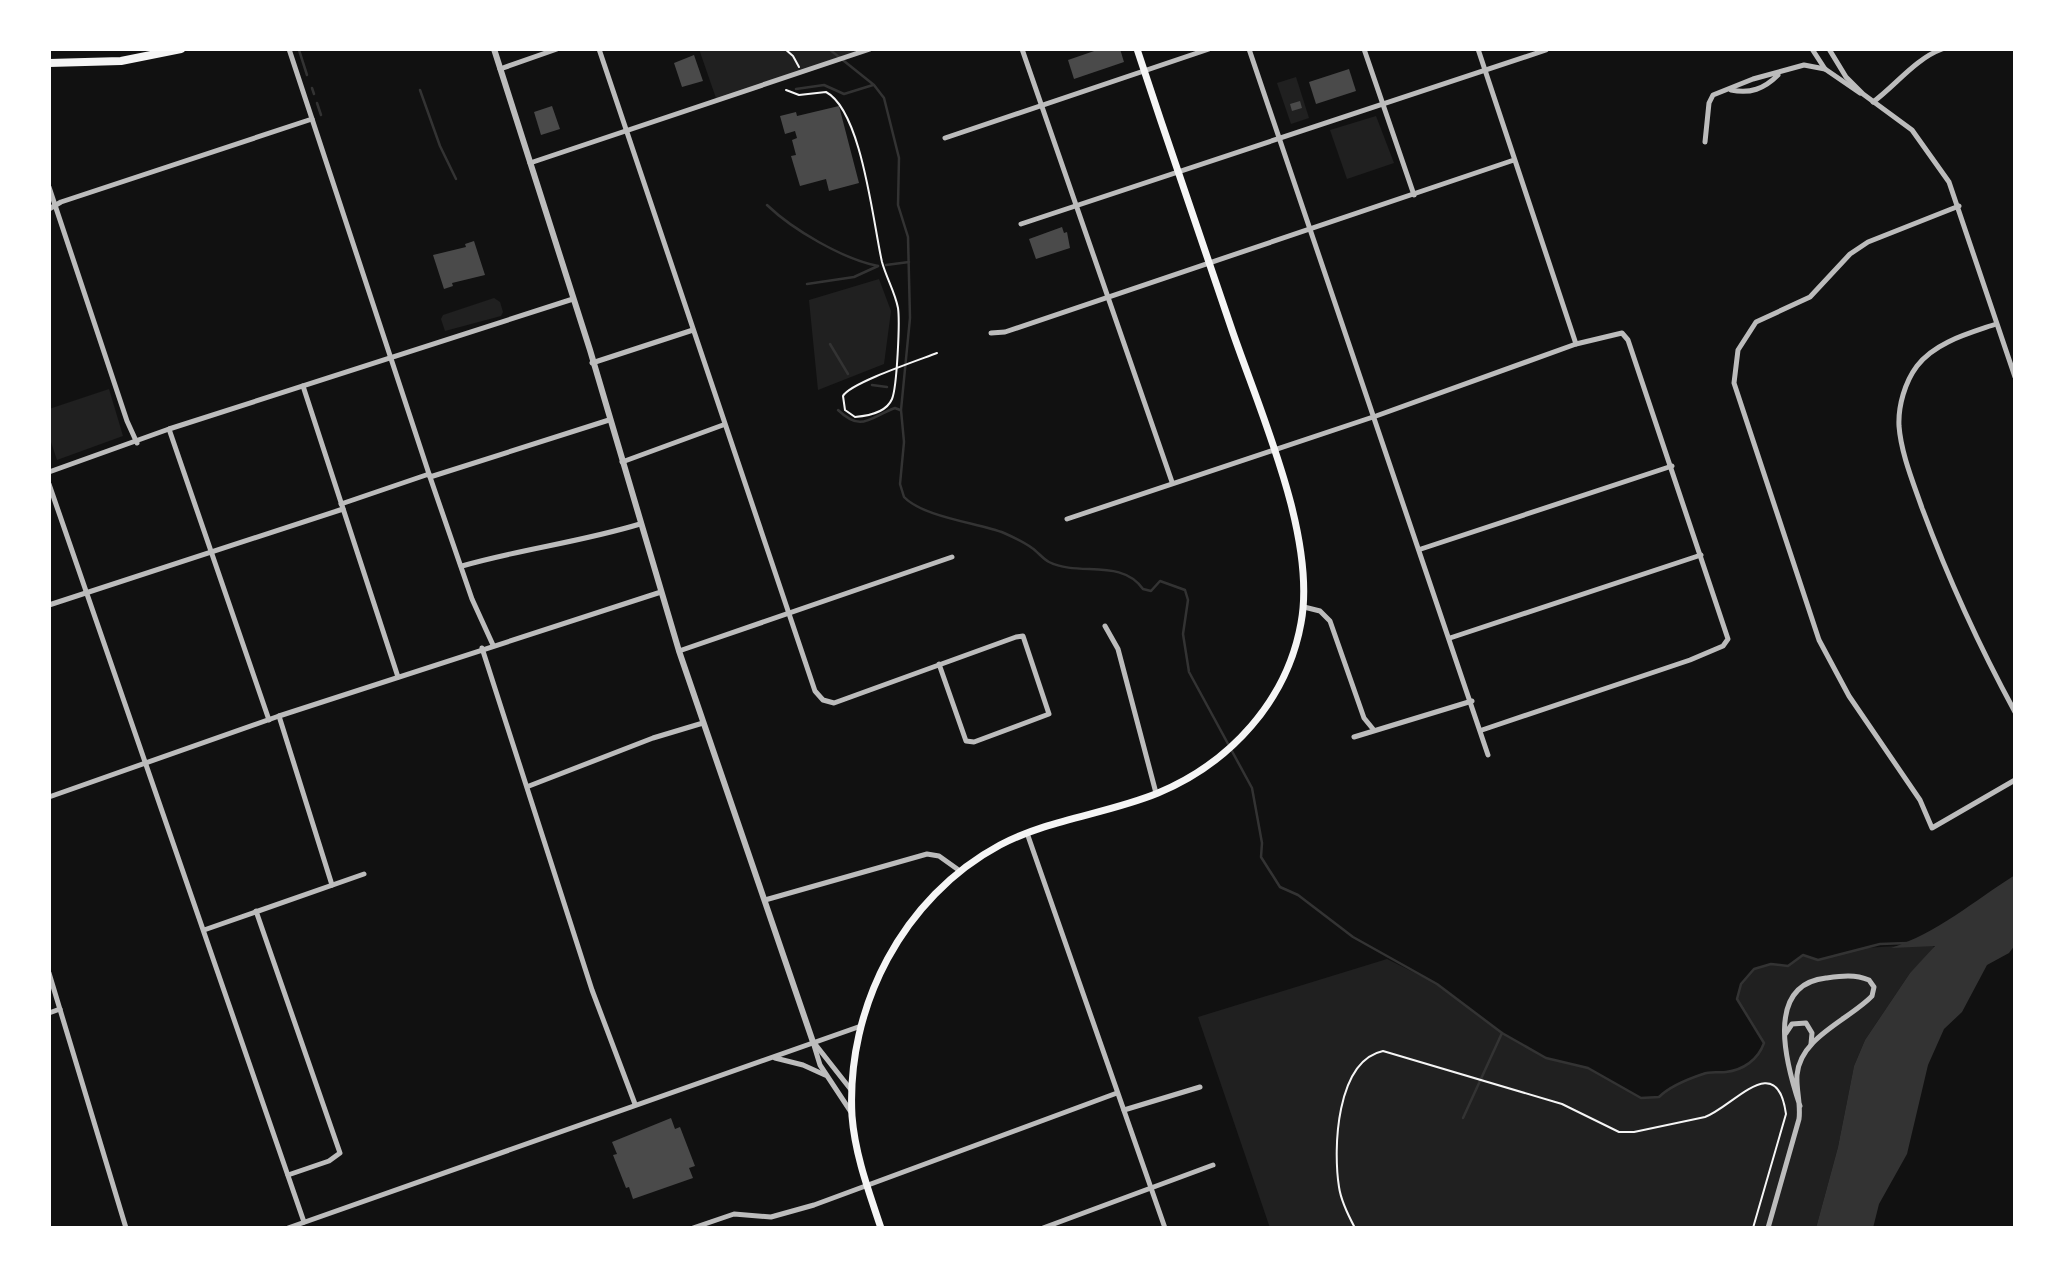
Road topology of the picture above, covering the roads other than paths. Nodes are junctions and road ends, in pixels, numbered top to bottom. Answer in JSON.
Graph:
{"nodes":[{"id":1,"x":181,"y":49,"type":"edge"},
{"id":2,"x":289,"y":49,"type":"edge"},
{"id":3,"x":494,"y":49,"type":"edge"},
{"id":4,"x":557,"y":49,"type":"edge"},
{"id":5,"x":599,"y":49,"type":"edge"},
{"id":6,"x":870,"y":49,"type":"edge"},
{"id":7,"x":1022,"y":49,"type":"edge"},
{"id":8,"x":1137,"y":49,"type":"edge"},
{"id":9,"x":1209,"y":49,"type":"edge"},
{"id":10,"x":1249,"y":49,"type":"edge"},
{"id":11,"x":1364,"y":49,"type":"edge"},
{"id":12,"x":1478,"y":49,"type":"edge"},
{"id":13,"x":1829,"y":49,"type":"edge"},
{"id":14,"x":1942,"y":49,"type":"edge"},
{"id":15,"x":1546,"y":50,"type":"edge"},
{"id":16,"x":1813,"y":50,"type":"edge"},
{"id":17,"x":49,"y":63,"type":"edge"},
{"id":18,"x":1804,"y":65,"type":"junction"},
{"id":19,"x":1484,"y":68,"type":"junction"},
{"id":20,"x":500,"y":69,"type":"junction"},
{"id":21,"x":1825,"y":69,"type":"junction"},
{"id":22,"x":1144,"y":70,"type":"junction"},
{"id":23,"x":1779,"y":74,"type":"junction"},
{"id":24,"x":1731,"y":90,"type":"junction"},
{"id":25,"x":1863,"y":94,"type":"junction"},
{"id":26,"x":1873,"y":102,"type":"junction"},
{"id":27,"x":1383,"y":105,"type":"junction"},
{"id":28,"x":1042,"y":106,"type":"junction"},
{"id":29,"x":312,"y":119,"type":"junction"},
{"id":30,"x":627,"y":132,"type":"junction"},
{"id":31,"x":945,"y":138,"type":"dead end"},
{"id":32,"x":1280,"y":139,"type":"junction"},
{"id":33,"x":1705,"y":142,"type":"dead end"},
{"id":34,"x":1514,"y":160,"type":"junction"},
{"id":35,"x":530,"y":163,"type":"junction"},
{"id":36,"x":1178,"y":173,"type":"junction"},
{"id":37,"x":49,"y":187,"type":"edge"},
{"id":38,"x":1414,"y":195,"type":"junction"},
{"id":39,"x":1076,"y":205,"type":"junction"},
{"id":40,"x":1959,"y":206,"type":"junction"},
{"id":41,"x":52,"y":207,"type":"edge"},
{"id":42,"x":1021,"y":224,"type":"dead end"},
{"id":43,"x":1312,"y":230,"type":"junction"},
{"id":44,"x":1210,"y":265,"type":"junction"},
{"id":45,"x":573,"y":299,"type":"junction"},
{"id":46,"x":1109,"y":299,"type":"junction"},
{"id":47,"x":1996,"y":324,"type":"junction"},
{"id":48,"x":692,"y":330,"type":"junction"},
{"id":49,"x":991,"y":333,"type":"dead end"},
{"id":50,"x":1576,"y":344,"type":"junction"},
{"id":51,"x":391,"y":357,"type":"junction"},
{"id":52,"x":592,"y":363,"type":"junction"},
{"id":53,"x":2015,"y":377,"type":"edge"},
{"id":54,"x":303,"y":386,"type":"junction"},
{"id":55,"x":1376,"y":415,"type":"junction"},
{"id":56,"x":609,"y":420,"type":"junction"},
{"id":57,"x":723,"y":425,"type":"junction"},
{"id":58,"x":169,"y":429,"type":"junction"},
{"id":59,"x":137,"y":443,"type":"junction"},
{"id":60,"x":1273,"y":450,"type":"junction"},
{"id":61,"x":622,"y":462,"type":"junction"},
{"id":62,"x":1672,"y":466,"type":"junction"},
{"id":63,"x":49,"y":472,"type":"edge"},
{"id":64,"x":429,"y":476,"type":"junction"},
{"id":65,"x":1172,"y":482,"type":"junction"},
{"id":66,"x":49,"y":484,"type":"edge"},
{"id":67,"x":342,"y":507,"type":"junction"},
{"id":68,"x":1067,"y":519,"type":"dead end"},
{"id":69,"x":640,"y":524,"type":"junction"},
{"id":70,"x":1421,"y":549,"type":"junction"},
{"id":71,"x":212,"y":551,"type":"junction"},
{"id":72,"x":1701,"y":555,"type":"junction"},
{"id":73,"x":952,"y":557,"type":"dead end"},
{"id":74,"x":462,"y":566,"type":"junction"},
{"id":75,"x":86,"y":592,"type":"junction"},
{"id":76,"x":660,"y":592,"type":"junction"},
{"id":77,"x":49,"y":605,"type":"edge"},
{"id":78,"x":1304,"y":607,"type":"junction"},
{"id":79,"x":789,"y":616,"type":"junction"},
{"id":80,"x":1105,"y":626,"type":"dead end"},
{"id":81,"x":1450,"y":638,"type":"junction"},
{"id":82,"x":494,"y":645,"type":"junction"},
{"id":83,"x":482,"y":648,"type":"junction"},
{"id":84,"x":679,"y":651,"type":"junction"},
{"id":85,"x":939,"y":664,"type":"junction"},
{"id":86,"x":398,"y":677,"type":"junction"},
{"id":87,"x":1472,"y":701,"type":"junction"},
{"id":88,"x":2015,"y":712,"type":"edge"},
{"id":89,"x":279,"y":716,"type":"junction"},
{"id":90,"x":269,"y":720,"type":"junction"},
{"id":91,"x":703,"y":723,"type":"junction"},
{"id":92,"x":1373,"y":729,"type":"junction"},
{"id":93,"x":1482,"y":730,"type":"junction"},
{"id":94,"x":1354,"y":737,"type":"dead end"},
{"id":95,"x":1488,"y":755,"type":"dead end"},
{"id":96,"x":144,"y":764,"type":"junction"},
{"id":97,"x":2015,"y":780,"type":"edge"},
{"id":98,"x":529,"y":786,"type":"junction"},
{"id":99,"x":1156,"y":793,"type":"junction"},
{"id":100,"x":49,"y":797,"type":"edge"},
{"id":101,"x":1027,"y":833,"type":"junction"},
{"id":102,"x":960,"y":871,"type":"junction"},
{"id":103,"x":365,"y":874,"type":"dead end"},
{"id":104,"x":332,"y":885,"type":"junction"},
{"id":105,"x":765,"y":900,"type":"junction"},
{"id":106,"x":256,"y":911,"type":"junction"},
{"id":107,"x":204,"y":930,"type":"junction"},
{"id":108,"x":49,"y":973,"type":"edge"},
{"id":109,"x":60,"y":1009,"type":"junction"},
{"id":110,"x":49,"y":1013,"type":"edge"},
{"id":111,"x":861,"y":1026,"type":"junction"},
{"id":112,"x":1785,"y":1037,"type":"junction"},
{"id":113,"x":813,"y":1042,"type":"junction"},
{"id":114,"x":1806,"y":1054,"type":"junction"},
{"id":115,"x":772,"y":1058,"type":"junction"},
{"id":116,"x":826,"y":1076,"type":"junction"},
{"id":117,"x":1200,"y":1087,"type":"dead end"},
{"id":118,"x":852,"y":1091,"type":"junction"},
{"id":119,"x":1117,"y":1093,"type":"junction"},
{"id":120,"x":635,"y":1104,"type":"junction"},
{"id":121,"x":1800,"y":1106,"type":"junction"},
{"id":122,"x":1124,"y":1110,"type":"junction"},
{"id":123,"x":852,"y":1116,"type":"junction"},
{"id":124,"x":1213,"y":1165,"type":"dead end"},
{"id":125,"x":288,"y":1175,"type":"junction"},
{"id":126,"x":867,"y":1185,"type":"junction"},
{"id":127,"x":1151,"y":1189,"type":"junction"},
{"id":128,"x":304,"y":1222,"type":"junction"},
{"id":129,"x":126,"y":1228,"type":"edge"},
{"id":130,"x":288,"y":1228,"type":"edge"},
{"id":131,"x":693,"y":1228,"type":"edge"},
{"id":132,"x":881,"y":1228,"type":"edge"},
{"id":133,"x":1043,"y":1228,"type":"edge"},
{"id":134,"x":1165,"y":1228,"type":"edge"},
{"id":135,"x":1768,"y":1228,"type":"edge"}],
"edges":[{"from":1,"to":17,"type":"main road"},
{"from":2,"to":29,"type":"street"},
{"from":3,"to":20,"type":"street"},
{"from":4,"to":20,"type":"street"},
{"from":5,"to":30,"type":"street"},
{"from":6,"to":30,"type":"street"},
{"from":7,"to":28,"type":"street"},
{"from":8,"to":22,"type":"main road"},
{"from":9,"to":22,"type":"street"},
{"from":10,"to":32,"type":"street"},
{"from":11,"to":27,"type":"street"},
{"from":12,"to":19,"type":"street"},
{"from":13,"to":25,"type":"street"},
{"from":14,"to":26,"type":"street"},
{"from":15,"to":19,"type":"street"},
{"from":16,"to":18,"type":"street"},
{"from":16,"to":21,"type":"street"},
{"from":18,"to":21,"type":"street"},
{"from":18,"to":23,"type":"street"},
{"from":19,"to":27,"type":"street"},
{"from":19,"to":34,"type":"street"},
{"from":20,"to":35,"type":"street"},
{"from":21,"to":25,"type":"street"},
{"from":22,"to":28,"type":"street"},
{"from":22,"to":36,"type":"main road"},
{"from":23,"to":24,"type":"street"},
{"from":23,"to":24,"type":"street"},
{"from":24,"to":33,"type":"street"},
{"from":25,"to":26,"type":"street"},
{"from":26,"to":40,"type":"street"},
{"from":27,"to":32,"type":"street"},
{"from":27,"to":38,"type":"street"},
{"from":28,"to":31,"type":"street"},
{"from":28,"to":39,"type":"street"},
{"from":29,"to":41,"type":"street"},
{"from":29,"to":51,"type":"street"},
{"from":30,"to":35,"type":"street"},
{"from":30,"to":48,"type":"street"},
{"from":32,"to":36,"type":"street"},
{"from":32,"to":43,"type":"street"},
{"from":34,"to":38,"type":"street"},
{"from":34,"to":50,"type":"street"},
{"from":35,"to":45,"type":"street"},
{"from":36,"to":39,"type":"street"},
{"from":36,"to":44,"type":"main road"},
{"from":37,"to":41,"type":"street"},
{"from":38,"to":43,"type":"street"},
{"from":39,"to":42,"type":"street"},
{"from":39,"to":46,"type":"street"},
{"from":40,"to":47,"type":"street"},
{"from":40,"to":97,"type":"street"},
{"from":41,"to":59,"type":"street"},
{"from":43,"to":44,"type":"street"},
{"from":43,"to":55,"type":"street"},
{"from":44,"to":46,"type":"street"},
{"from":44,"to":60,"type":"main road"},
{"from":45,"to":51,"type":"street"},
{"from":45,"to":52,"type":"street"},
{"from":46,"to":49,"type":"street"},
{"from":46,"to":65,"type":"street"},
{"from":47,"to":53,"type":"street"},
{"from":47,"to":88,"type":"street"},
{"from":48,"to":52,"type":"street"},
{"from":48,"to":57,"type":"street"},
{"from":50,"to":55,"type":"street"},
{"from":50,"to":62,"type":"street"},
{"from":51,"to":54,"type":"street"},
{"from":51,"to":64,"type":"street"},
{"from":52,"to":56,"type":"street"},
{"from":54,"to":58,"type":"street"},
{"from":54,"to":67,"type":"street"},
{"from":55,"to":60,"type":"street"},
{"from":55,"to":70,"type":"street"},
{"from":56,"to":61,"type":"street"},
{"from":56,"to":64,"type":"street"},
{"from":57,"to":61,"type":"street"},
{"from":57,"to":79,"type":"street"},
{"from":58,"to":59,"type":"street"},
{"from":58,"to":71,"type":"street"},
{"from":59,"to":63,"type":"street"},
{"from":60,"to":65,"type":"street"},
{"from":60,"to":78,"type":"main road"},
{"from":61,"to":69,"type":"street"},
{"from":62,"to":70,"type":"street"},
{"from":62,"to":72,"type":"street"},
{"from":64,"to":67,"type":"street"},
{"from":64,"to":74,"type":"street"},
{"from":65,"to":68,"type":"street"},
{"from":66,"to":75,"type":"street"},
{"from":67,"to":71,"type":"street"},
{"from":67,"to":86,"type":"street"},
{"from":69,"to":74,"type":"street"},
{"from":69,"to":76,"type":"street"},
{"from":70,"to":81,"type":"street"},
{"from":71,"to":75,"type":"street"},
{"from":71,"to":90,"type":"street"},
{"from":72,"to":81,"type":"street"},
{"from":72,"to":93,"type":"street"},
{"from":73,"to":79,"type":"street"},
{"from":74,"to":82,"type":"street"},
{"from":75,"to":77,"type":"street"},
{"from":75,"to":96,"type":"street"},
{"from":76,"to":82,"type":"street"},
{"from":76,"to":84,"type":"street"},
{"from":78,"to":92,"type":"street"},
{"from":78,"to":99,"type":"main road"},
{"from":79,"to":84,"type":"street"},
{"from":79,"to":85,"type":"street"},
{"from":80,"to":99,"type":"street"},
{"from":81,"to":87,"type":"street"},
{"from":82,"to":83,"type":"street"},
{"from":83,"to":86,"type":"street"},
{"from":83,"to":98,"type":"street"},
{"from":84,"to":91,"type":"street"},
{"from":85,"to":85,"type":"street"},
{"from":86,"to":89,"type":"street"},
{"from":87,"to":92,"type":"street"},
{"from":87,"to":93,"type":"street"},
{"from":89,"to":90,"type":"street"},
{"from":89,"to":104,"type":"street"},
{"from":90,"to":96,"type":"street"},
{"from":91,"to":98,"type":"street"},
{"from":91,"to":105,"type":"street"},
{"from":92,"to":94,"type":"street"},
{"from":93,"to":95,"type":"street"},
{"from":96,"to":100,"type":"street"},
{"from":96,"to":107,"type":"street"},
{"from":98,"to":120,"type":"street"},
{"from":99,"to":101,"type":"main road"},
{"from":101,"to":102,"type":"main road"},
{"from":101,"to":119,"type":"street"},
{"from":102,"to":105,"type":"street"},
{"from":102,"to":111,"type":"main road"},
{"from":103,"to":104,"type":"street"},
{"from":104,"to":106,"type":"street"},
{"from":105,"to":113,"type":"street"},
{"from":106,"to":107,"type":"street"},
{"from":106,"to":125,"type":"street"},
{"from":107,"to":125,"type":"street"},
{"from":108,"to":109,"type":"street"},
{"from":109,"to":110,"type":"street"},
{"from":109,"to":129,"type":"street"},
{"from":111,"to":113,"type":"street"},
{"from":111,"to":118,"type":"main road"},
{"from":112,"to":114,"type":"street"},
{"from":112,"to":114,"type":"street"},
{"from":112,"to":121,"type":"street"},
{"from":113,"to":115,"type":"street"},
{"from":113,"to":116,"type":"street"},
{"from":113,"to":118,"type":"street"},
{"from":114,"to":121,"type":"street"},
{"from":115,"to":116,"type":"street"},
{"from":115,"to":120,"type":"street"},
{"from":116,"to":123,"type":"street"},
{"from":117,"to":122,"type":"street"},
{"from":118,"to":123,"type":"main road"},
{"from":119,"to":122,"type":"street"},
{"from":119,"to":126,"type":"street"},
{"from":120,"to":128,"type":"street"},
{"from":121,"to":135,"type":"street"},
{"from":122,"to":127,"type":"street"},
{"from":123,"to":126,"type":"main road"},
{"from":124,"to":127,"type":"street"},
{"from":125,"to":128,"type":"street"},
{"from":126,"to":131,"type":"street"},
{"from":126,"to":132,"type":"main road"},
{"from":127,"to":133,"type":"street"},
{"from":127,"to":134,"type":"street"},
{"from":128,"to":130,"type":"street"}]}
